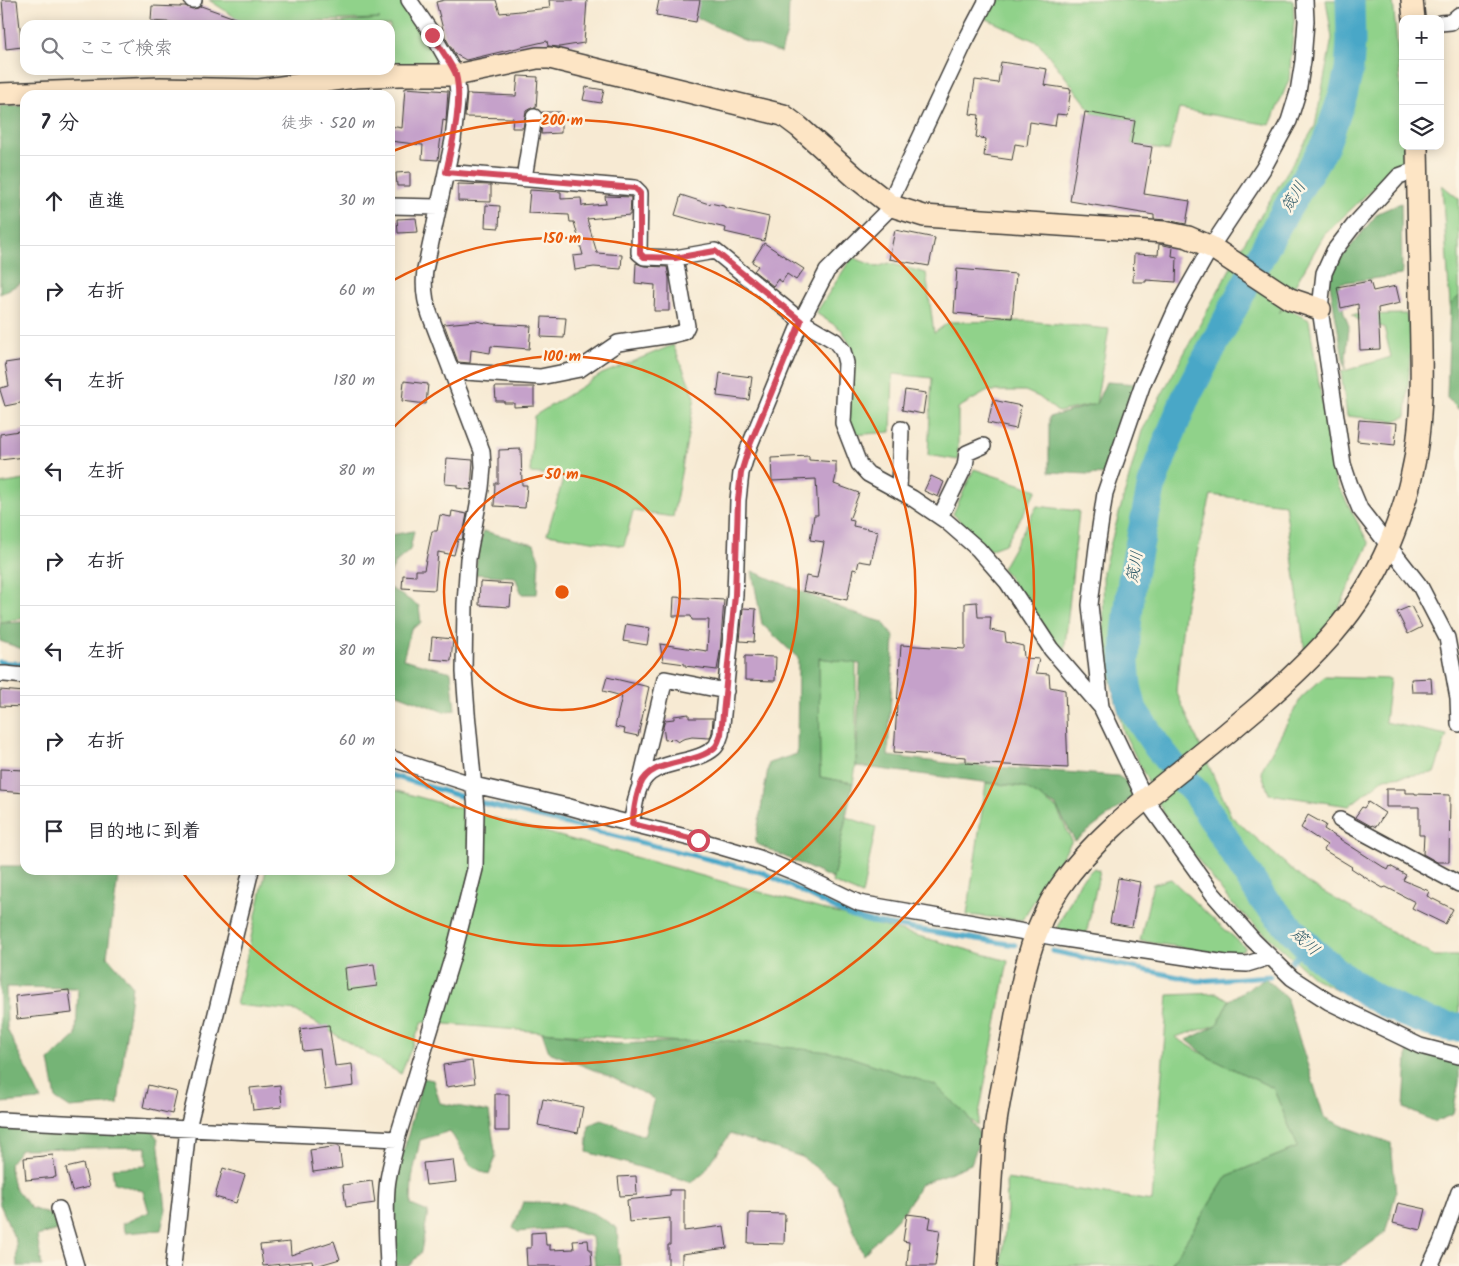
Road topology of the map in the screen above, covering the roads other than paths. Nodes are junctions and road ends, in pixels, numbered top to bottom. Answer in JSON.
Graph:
{"nodes":[{"id":1,"x":410,"y":0,"type":"edge"},
{"id":2,"x":986,"y":0,"type":"edge"},
{"id":3,"x":1305,"y":0,"type":"edge"},
{"id":4,"x":1412,"y":0,"type":"edge"},
{"id":5,"x":1414,"y":15,"type":"edge"},
{"id":6,"x":1459,"y":15,"type":"edge"},
{"id":7,"x":1444,"y":22,"type":"edge"},
{"id":8,"x":456,"y":75,"type":"junction"},
{"id":9,"x":107,"y":90,"type":"edge"},
{"id":10,"x":168,"y":90,"type":"edge"},
{"id":11,"x":259,"y":90,"type":"edge"},
{"id":12,"x":20,"y":93,"type":"edge"},
{"id":13,"x":0,"y":94,"type":"edge"},
{"id":14,"x":534,"y":117,"type":"dead end"},
{"id":15,"x":1417,"y":150,"type":"edge"},
{"id":16,"x":1418,"y":168,"type":"junction"},
{"id":17,"x":446,"y":172,"type":"junction"},
{"id":18,"x":524,"y":178,"type":"junction"},
{"id":19,"x":890,"y":205,"type":"junction"},
{"id":20,"x":395,"y":206,"type":"edge"},
{"id":21,"x":438,"y":207,"type":"junction"},
{"id":22,"x":1211,"y":247,"type":"junction"},
{"id":23,"x":675,"y":258,"type":"junction"},
{"id":24,"x":1320,"y":309,"type":"junction"},
{"id":25,"x":801,"y":321,"type":"junction"},
{"id":26,"x":451,"y":371,"type":"junction"},
{"id":27,"x":901,"y":428,"type":"dead end"},
{"id":28,"x":984,"y":446,"type":"dead end"},
{"id":29,"x":899,"y":490,"type":"junction"},
{"id":30,"x":940,"y":518,"type":"junction"},
{"id":31,"x":1388,"y":546,"type":"junction"},
{"id":32,"x":0,"y":674,"type":"edge"},
{"id":33,"x":20,"y":676,"type":"edge"},
{"id":34,"x":726,"y":691,"type":"junction"},
{"id":35,"x":1101,"y":707,"type":"junction"},
{"id":36,"x":1459,"y":724,"type":"edge"},
{"id":37,"x":395,"y":760,"type":"edge"},
{"id":38,"x":640,"y":785,"type":"junction"},
{"id":39,"x":475,"y":796,"type":"junction"},
{"id":40,"x":1145,"y":799,"type":"junction"},
{"id":41,"x":1340,"y":820,"type":"dead end"},
{"id":42,"x":632,"y":824,"type":"junction"},
{"id":43,"x":250,"y":875,"type":"edge"},
{"id":44,"x":1459,"y":884,"type":"edge"},
{"id":45,"x":1035,"y":933,"type":"junction"},
{"id":46,"x":1270,"y":957,"type":"junction"},
{"id":47,"x":1459,"y":1056,"type":"edge"},
{"id":48,"x":0,"y":1120,"type":"edge"},
{"id":49,"x":188,"y":1128,"type":"junction"},
{"id":50,"x":397,"y":1139,"type":"junction"},
{"id":51,"x":1459,"y":1192,"type":"edge"},
{"id":52,"x":59,"y":1209,"type":"dead end"},
{"id":53,"x":76,"y":1266,"type":"edge"},
{"id":54,"x":173,"y":1266,"type":"edge"},
{"id":55,"x":388,"y":1266,"type":"edge"},
{"id":56,"x":986,"y":1266,"type":"edge"},
{"id":57,"x":1430,"y":1266,"type":"edge"}],
"edges":[{"from":1,"to":8,"type":"street"},
{"from":2,"to":19,"type":"street"},
{"from":3,"to":22,"type":"street"},
{"from":4,"to":5,"type":"street"},
{"from":6,"to":7,"type":"street"},
{"from":8,"to":11,"type":"street"},
{"from":8,"to":17,"type":"street"},
{"from":8,"to":19,"type":"street"},
{"from":9,"to":10,"type":"street"},
{"from":12,"to":13,"type":"street"},
{"from":14,"to":18,"type":"street"},
{"from":15,"to":16,"type":"street"},
{"from":16,"to":24,"type":"street"},
{"from":16,"to":31,"type":"street"},
{"from":17,"to":18,"type":"street"},
{"from":17,"to":21,"type":"street"},
{"from":18,"to":23,"type":"street"},
{"from":19,"to":22,"type":"street"},
{"from":19,"to":25,"type":"street"},
{"from":20,"to":21,"type":"street"},
{"from":21,"to":26,"type":"street"},
{"from":22,"to":24,"type":"street"},
{"from":22,"to":35,"type":"street"},
{"from":23,"to":25,"type":"street"},
{"from":23,"to":26,"type":"street"},
{"from":24,"to":31,"type":"street"},
{"from":25,"to":29,"type":"street"},
{"from":25,"to":34,"type":"street"},
{"from":26,"to":39,"type":"street"},
{"from":27,"to":29,"type":"street"},
{"from":28,"to":30,"type":"street"},
{"from":29,"to":30,"type":"street"},
{"from":30,"to":35,"type":"street"},
{"from":31,"to":36,"type":"street"},
{"from":31,"to":40,"type":"street"},
{"from":32,"to":33,"type":"street"},
{"from":34,"to":38,"type":"street"},
{"from":34,"to":38,"type":"street"},
{"from":35,"to":40,"type":"street"},
{"from":37,"to":39,"type":"street"},
{"from":38,"to":42,"type":"street"},
{"from":39,"to":42,"type":"street"},
{"from":39,"to":50,"type":"street"},
{"from":40,"to":45,"type":"street"},
{"from":40,"to":46,"type":"street"},
{"from":41,"to":44,"type":"street"},
{"from":42,"to":45,"type":"street"},
{"from":43,"to":49,"type":"street"},
{"from":45,"to":46,"type":"street"},
{"from":45,"to":56,"type":"street"},
{"from":46,"to":47,"type":"street"},
{"from":48,"to":49,"type":"street"},
{"from":49,"to":50,"type":"street"},
{"from":49,"to":54,"type":"street"},
{"from":50,"to":55,"type":"street"},
{"from":51,"to":57,"type":"street"},
{"from":52,"to":53,"type":"street"}]}
